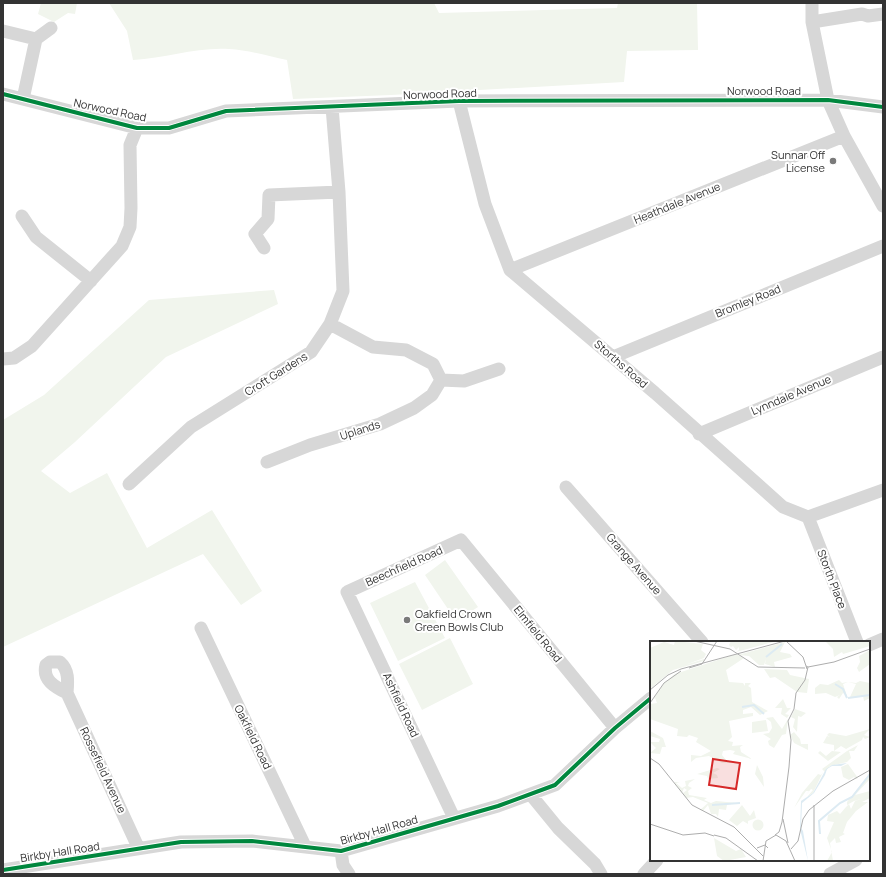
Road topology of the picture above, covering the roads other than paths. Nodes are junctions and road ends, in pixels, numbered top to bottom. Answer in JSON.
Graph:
{"nodes":[{"id":1,"x":812,"y":3,"type":"edge"},
{"id":2,"x":883,"y":14,"type":"edge"},
{"id":3,"x":812,"y":22,"type":"junction"},
{"id":4,"x":51,"y":28,"type":"dead end"},
{"id":5,"x":3,"y":31,"type":"edge"},
{"id":6,"x":36,"y":39,"type":"junction"},
{"id":7,"x":3,"y":94,"type":"edge"},
{"id":8,"x":23,"y":99,"type":"junction"},
{"id":9,"x":828,"y":100,"type":"junction"},
{"id":10,"x":459,"y":101,"type":"junction"},
{"id":11,"x":332,"y":107,"type":"junction"},
{"id":12,"x":883,"y":107,"type":"edge"},
{"id":13,"x":137,"y":128,"type":"junction"},
{"id":14,"x":844,"y":136,"type":"junction"},
{"id":15,"x":339,"y":192,"type":"junction"},
{"id":16,"x":883,"y":206,"type":"edge"},
{"id":17,"x":22,"y":216,"type":"dead end"},
{"id":18,"x":883,"y":246,"type":"edge"},
{"id":19,"x":264,"y":248,"type":"dead end"},
{"id":20,"x":510,"y":270,"type":"junction"},
{"id":21,"x":91,"y":281,"type":"junction"},
{"id":22,"x":330,"y":324,"type":"junction"},
{"id":23,"x":613,"y":357,"type":"junction"},
{"id":24,"x":883,"y":357,"type":"edge"},
{"id":25,"x":3,"y":360,"type":"edge"},
{"id":26,"x":499,"y":369,"type":"dead end"},
{"id":27,"x":441,"y":380,"type":"junction"},
{"id":28,"x":699,"y":434,"type":"junction"},
{"id":29,"x":267,"y":462,"type":"dead end"},
{"id":30,"x":129,"y":484,"type":"dead end"},
{"id":31,"x":566,"y":487,"type":"dead end"},
{"id":32,"x":883,"y":490,"type":"edge"},
{"id":33,"x":808,"y":517,"type":"junction"},
{"id":34,"x":461,"y":540,"type":"joint"},
{"id":35,"x":347,"y":592,"type":"joint"},
{"id":36,"x":201,"y":628,"type":"dead end"},
{"id":37,"x":883,"y":639,"type":"edge"},
{"id":38,"x":701,"y":641,"type":"edge"},
{"id":39,"x":857,"y":641,"type":"edge"},
{"id":40,"x":870,"y":645,"type":"edge"},
{"id":41,"x":67,"y":693,"type":"dead end"},
{"id":42,"x":650,"y":699,"type":"edge"},
{"id":43,"x":615,"y":728,"type":"junction"},
{"id":44,"x":531,"y":795,"type":"junction"},
{"id":45,"x":454,"y":818,"type":"junction"},
{"id":46,"x":305,"y":846,"type":"junction"},
{"id":47,"x":138,"y":847,"type":"junction"},
{"id":48,"x":341,"y":851,"type":"junction"},
{"id":49,"x":656,"y":861,"type":"edge"},
{"id":50,"x":854,"y":861,"type":"edge"},
{"id":51,"x":3,"y":870,"type":"edge"},
{"id":52,"x":348,"y":874,"type":"edge"},
{"id":53,"x":601,"y":874,"type":"edge"},
{"id":54,"x":644,"y":874,"type":"edge"},
{"id":55,"x":830,"y":874,"type":"edge"}],
"edges":[{"from":1,"to":3,"type":"street"},
{"from":2,"to":3,"type":"street"},
{"from":3,"to":9,"type":"street"},
{"from":4,"to":6,"type":"street"},
{"from":5,"to":6,"type":"street"},
{"from":6,"to":8,"type":"street"},
{"from":7,"to":8,"type":"street","name":"Norwood Road"},
{"from":8,"to":13,"type":"street","name":"Norwood Road"},
{"from":9,"to":10,"type":"street","name":"Norwood Road"},
{"from":9,"to":12,"type":"street","name":"Norwood Road"},
{"from":9,"to":14,"type":"street"},
{"from":10,"to":11,"type":"street","name":"Norwood Road"},
{"from":10,"to":20,"type":"street","name":"Storths Road"},
{"from":11,"to":13,"type":"street","name":"Norwood Road"},
{"from":11,"to":15,"type":"street","name":"Croft Gardens"},
{"from":13,"to":21,"type":"street","name":"Norwood Road"},
{"from":14,"to":16,"type":"street"},
{"from":14,"to":20,"type":"street","name":"Heathdale Avenue"},
{"from":15,"to":19,"type":"street"},
{"from":15,"to":22,"type":"street","name":"Croft Gardens"},
{"from":17,"to":21,"type":"street"},
{"from":18,"to":23,"type":"street","name":"Bromley Road"},
{"from":20,"to":23,"type":"street","name":"Storths Road"},
{"from":21,"to":25,"type":"street","name":"Norwood Road"},
{"from":22,"to":27,"type":"street"},
{"from":22,"to":30,"type":"street","name":"Croft Gardens"},
{"from":23,"to":28,"type":"street","name":"Storths Road"},
{"from":24,"to":28,"type":"street","name":"Lynndale Avenue"},
{"from":26,"to":27,"type":"street"},
{"from":27,"to":29,"type":"street","name":"Uplands"},
{"from":28,"to":33,"type":"street","name":"Storths Road"},
{"from":31,"to":38,"type":"street","name":"Grange Avenue"},
{"from":32,"to":33,"type":"street"},
{"from":33,"to":39,"type":"street","name":"Storth Place"},
{"from":34,"to":35,"type":"street","name":"Beechfield Road"},
{"from":34,"to":43,"type":"street","name":"Elmfield Road"},
{"from":35,"to":45,"type":"street","name":"Ashfield Road"},
{"from":36,"to":46,"type":"street","name":"Oakfield Road"},
{"from":37,"to":40,"type":"street"},
{"from":41,"to":47,"type":"street","name":"Rossefield Avenue"},
{"from":42,"to":43,"type":"street","name":"Birkby Hall Road"},
{"from":43,"to":44,"type":"street","name":"Birkby Hall Road"},
{"from":44,"to":45,"type":"street","name":"Birkby Hall Road"},
{"from":44,"to":53,"type":"street"},
{"from":45,"to":48,"type":"street","name":"Birkby Hall Road"},
{"from":46,"to":47,"type":"street","name":"Birkby Hall Road"},
{"from":46,"to":48,"type":"street","name":"Birkby Hall Road"},
{"from":47,"to":51,"type":"street","name":"Birkby Hall Road"},
{"from":48,"to":52,"type":"street"},
{"from":49,"to":54,"type":"street"},
{"from":50,"to":55,"type":"street"}]}
